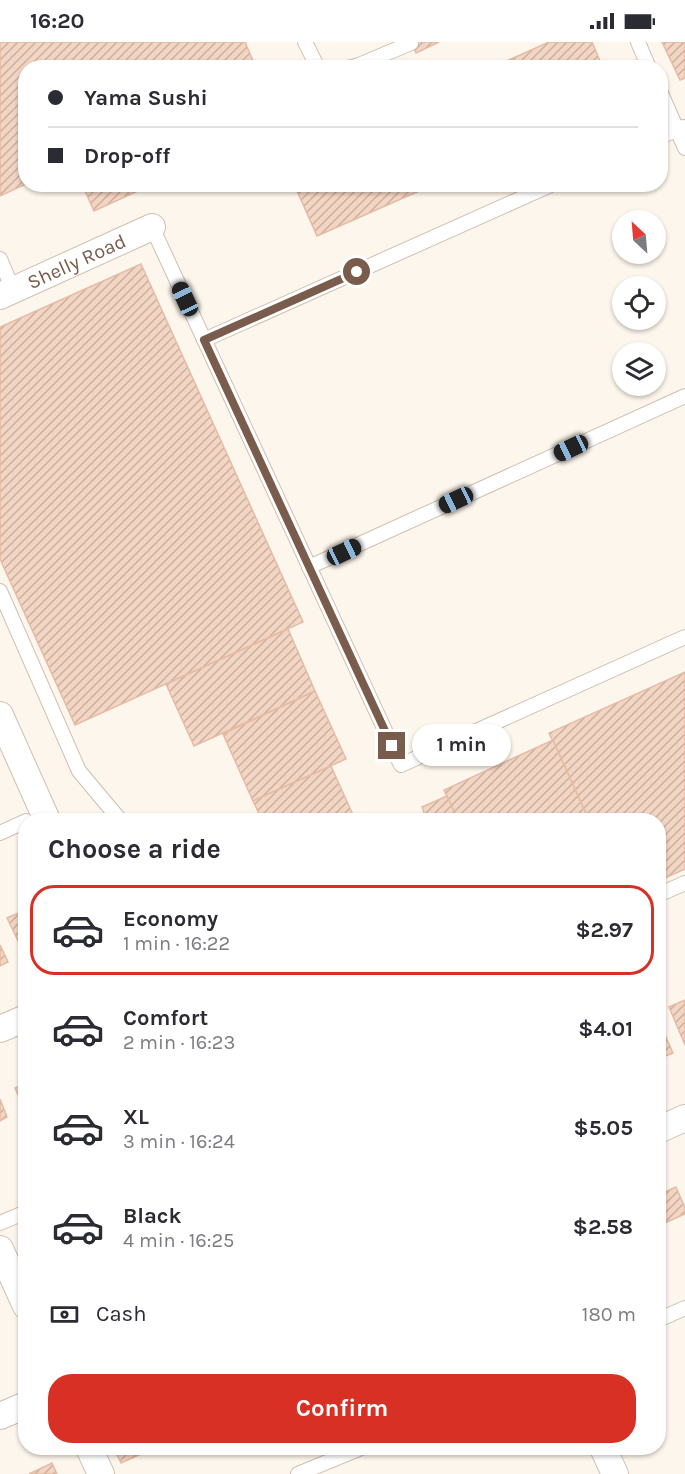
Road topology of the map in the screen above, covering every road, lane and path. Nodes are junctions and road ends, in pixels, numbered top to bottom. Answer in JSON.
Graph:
{"nodes":[{"id":1,"x":305,"y":42,"type":"edge"},
{"id":2,"x":638,"y":42,"type":"edge"},
{"id":3,"x":411,"y":43,"type":"edge"},
{"id":4,"x":314,"y":60,"type":"edge"},
{"id":5,"x":371,"y":60,"type":"edge"},
{"id":6,"x":646,"y":60,"type":"edge"},
{"id":7,"x":668,"y":105,"type":"edge"},
{"id":8,"x":681,"y":127,"type":"edge"},
{"id":9,"x":685,"y":148,"type":"edge"},
{"id":10,"x":535,"y":192,"type":"edge"},
{"id":11,"x":152,"y":227,"type":"joint"},
{"id":12,"x":0,"y":259,"type":"edge"},
{"id":13,"x":7,"y":293,"type":"edge"},
{"id":14,"x":204,"y":340,"type":"junction"},
{"id":15,"x":685,"y":396,"type":"edge"},
{"id":16,"x":309,"y":567,"type":"junction"},
{"id":17,"x":0,"y":591,"type":"edge"},
{"id":18,"x":685,"y":637,"type":"edge"},
{"id":19,"x":0,"y":715,"type":"edge"},
{"id":20,"x":34,"y":813,"type":"edge"},
{"id":21,"x":114,"y":813,"type":"edge"},
{"id":22,"x":18,"y":826,"type":"edge"},
{"id":23,"x":0,"y":833,"type":"edge"},
{"id":24,"x":685,"y":883,"type":"edge"},
{"id":25,"x":666,"y":891,"type":"edge"},
{"id":26,"x":18,"y":1021,"type":"edge"},
{"id":27,"x":0,"y":1029,"type":"edge"},
{"id":28,"x":685,"y":1118,"type":"edge"},
{"id":29,"x":666,"y":1126,"type":"edge"},
{"id":30,"x":18,"y":1215,"type":"edge"},
{"id":31,"x":0,"y":1223,"type":"edge"},
{"id":32,"x":0,"y":1249,"type":"edge"},
{"id":33,"x":18,"y":1288,"type":"edge"},
{"id":34,"x":685,"y":1308,"type":"edge"},
{"id":35,"x":666,"y":1316,"type":"edge"},
{"id":36,"x":18,"y":1408,"type":"edge"},
{"id":37,"x":0,"y":1416,"type":"edge"},
{"id":38,"x":92,"y":1455,"type":"edge"},
{"id":39,"x":344,"y":1455,"type":"edge"},
{"id":40,"x":606,"y":1455,"type":"edge"},
{"id":41,"x":101,"y":1474,"type":"edge"},
{"id":42,"x":298,"y":1474,"type":"edge"},
{"id":43,"x":615,"y":1474,"type":"edge"}],
"edges":[{"from":1,"to":4,"type":"lane"},
{"from":2,"to":6,"type":"lane"},
{"from":3,"to":5,"type":"lane"},
{"from":7,"to":8,"type":"lane"},
{"from":8,"to":9,"type":"lane"},
{"from":10,"to":14,"type":"lane"},
{"from":11,"to":13,"type":"street","name":"Shelly Road"},
{"from":11,"to":14,"type":"lane"},
{"from":12,"to":13,"type":"lane"},
{"from":14,"to":16,"type":"lane"},
{"from":15,"to":16,"type":"lane"},
{"from":16,"to":18,"type":"lane"},
{"from":17,"to":21,"type":"lane"},
{"from":19,"to":20,"type":"street"},
{"from":22,"to":23,"type":"lane"},
{"from":24,"to":25,"type":"lane"},
{"from":26,"to":27,"type":"street"},
{"from":28,"to":29,"type":"street"},
{"from":30,"to":31,"type":"lane"},
{"from":32,"to":33,"type":"street"},
{"from":34,"to":35,"type":"lane"},
{"from":36,"to":37,"type":"street"},
{"from":38,"to":41,"type":"street"},
{"from":39,"to":42,"type":"lane"},
{"from":40,"to":43,"type":"street"}]}
